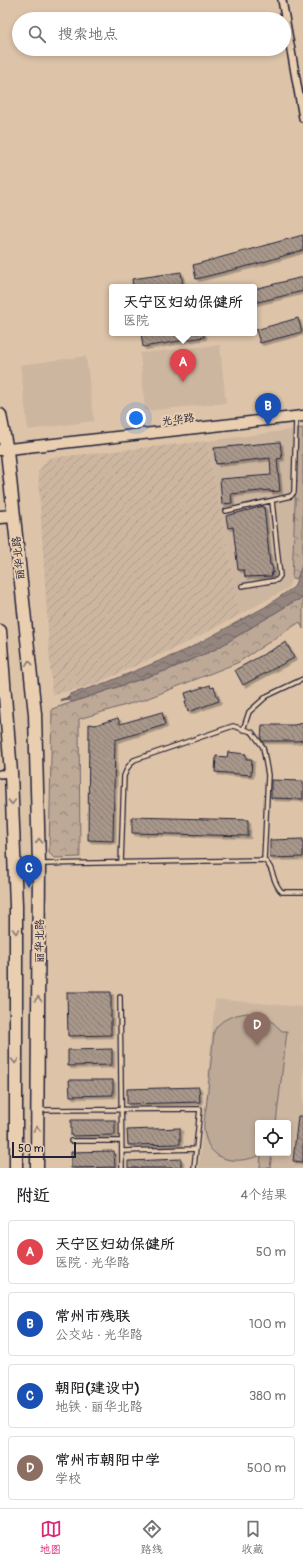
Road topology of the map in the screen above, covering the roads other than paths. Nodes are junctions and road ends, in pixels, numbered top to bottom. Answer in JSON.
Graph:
{"nodes":[{"id":1,"x":282,"y":0,"type":"edge"},
{"id":2,"x":284,"y":12,"type":"edge"},
{"id":3,"x":291,"y":51,"type":"edge"},
{"id":4,"x":303,"y":118,"type":"edge"},
{"id":5,"x":0,"y":416,"type":"edge"},
{"id":6,"x":299,"y":417,"type":"edge"},
{"id":7,"x":2,"y":451,"type":"edge"},
{"id":8,"x":272,"y":501,"type":"junction"},
{"id":9,"x":226,"y":511,"type":"dead end"},
{"id":10,"x":14,"y":516,"type":"junction"},
{"id":11,"x":0,"y":517,"type":"edge"},
{"id":12,"x":242,"y":586,"type":"dead end"},
{"id":13,"x":0,"y":630,"type":"edge"},
{"id":14,"x":303,"y":679,"type":"edge"},
{"id":15,"x":243,"y":730,"type":"junction"},
{"id":16,"x":6,"y":773,"type":"edge"},
{"id":17,"x":264,"y":860,"type":"junction"},
{"id":18,"x":121,"y":863,"type":"junction"},
{"id":19,"x":40,"y":864,"type":"junction"},
{"id":20,"x":303,"y":892,"type":"edge"},
{"id":21,"x":120,"y":996,"type":"dead end"},
{"id":22,"x":37,"y":1110,"type":"junction"},
{"id":23,"x":121,"y":1110,"type":"junction"},
{"id":24,"x":71,"y":1141,"type":"dead end"},
{"id":25,"x":121,"y":1141,"type":"junction"},
{"id":26,"x":196,"y":1149,"type":"junction"},
{"id":27,"x":122,"y":1151,"type":"junction"},
{"id":28,"x":16,"y":1168,"type":"edge"},
{"id":29,"x":37,"y":1168,"type":"edge"},
{"id":30,"x":122,"y":1168,"type":"edge"},
{"id":31,"x":194,"y":1168,"type":"edge"}],
"edges":[{"from":1,"to":2,"type":"street"},
{"from":3,"to":4,"type":"street"},
{"from":5,"to":7,"type":"main road","name":"丽华北路"},
{"from":6,"to":7,"type":"main road","name":"光华路"},
{"from":6,"to":8,"type":"lane"},
{"from":7,"to":10,"type":"main road","name":"丽华北路"},
{"from":8,"to":9,"type":"lane"},
{"from":8,"to":12,"type":"lane"},
{"from":10,"to":11,"type":"main road"},
{"from":19,"to":10,"type":"main road","name":"丽华北路","one_way":true},
{"from":13,"to":16,"type":"main road","name":"丽华北路"},
{"from":14,"to":15,"type":"lane"},
{"from":15,"to":17,"type":"lane"},
{"from":15,"to":18,"type":"lane"},
{"from":16,"to":28,"type":"main road","name":"丽华北路","one_way":true},
{"from":17,"to":18,"type":"lane"},
{"from":17,"to":20,"type":"lane"},
{"from":18,"to":19,"type":"lane"},
{"from":22,"to":19,"type":"main road","name":"丽华北路","one_way":true},
{"from":21,"to":23,"type":"lane"},
{"from":22,"to":23,"type":"lane"},
{"from":29,"to":22,"type":"main road","name":"丽华北路","one_way":true},
{"from":23,"to":25,"type":"lane"},
{"from":23,"to":26,"type":"lane"},
{"from":24,"to":25,"type":"lane"},
{"from":25,"to":27,"type":"lane"},
{"from":26,"to":27,"type":"lane"},
{"from":26,"to":31,"type":"lane"},
{"from":27,"to":30,"type":"lane"}]}
